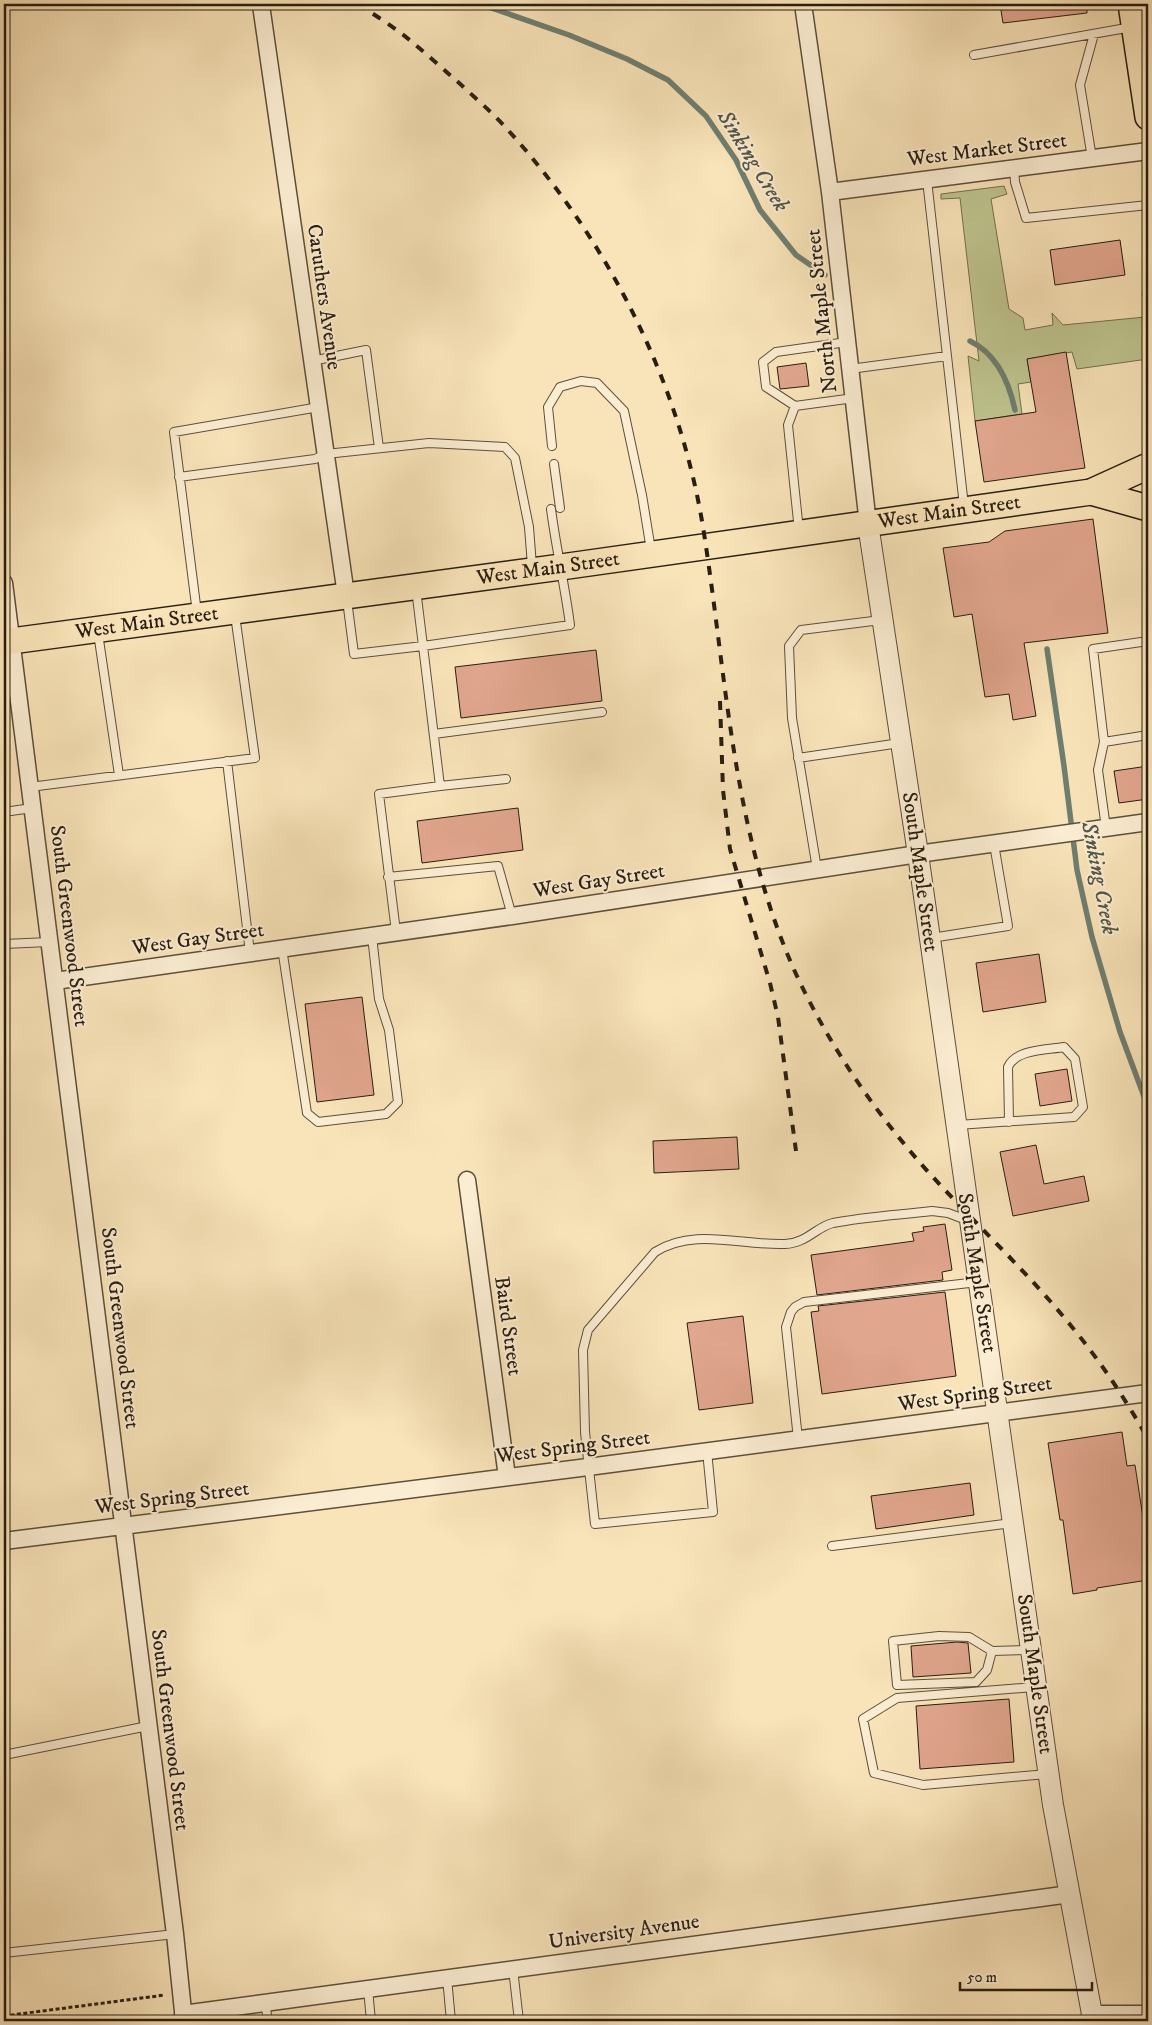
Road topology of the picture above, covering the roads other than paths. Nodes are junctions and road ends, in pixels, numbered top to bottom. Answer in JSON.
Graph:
{"nodes":[{"id":1,"x":803,"y":4,"type":"edge"},
{"id":2,"x":261,"y":5,"type":"edge"},
{"id":3,"x":1133,"y":15,"type":"edge"},
{"id":4,"x":1094,"y":34,"type":"junction"},
{"id":5,"x":974,"y":55,"type":"dead end"},
{"id":6,"x":1144,"y":58,"type":"edge"},
{"id":7,"x":1148,"y":110,"type":"edge"},
{"id":8,"x":1148,"y":151,"type":"edge"},
{"id":9,"x":1092,"y":158,"type":"junction"},
{"id":10,"x":1014,"y":168,"type":"junction"},
{"id":11,"x":927,"y":180,"type":"junction"},
{"id":12,"x":830,"y":192,"type":"junction"},
{"id":13,"x":1148,"y":205,"type":"edge"},
{"id":14,"x":847,"y":342,"type":"junction"},
{"id":15,"x":947,"y":356,"type":"junction"},
{"id":16,"x":312,"y":361,"type":"junction"},
{"id":17,"x":850,"y":369,"type":"junction"},
{"id":18,"x":854,"y":398,"type":"junction"},
{"id":19,"x":795,"y":406,"type":"junction"},
{"id":20,"x":319,"y":408,"type":"junction"},
{"id":21,"x":552,"y":446,"type":"dead end"},
{"id":22,"x":379,"y":448,"type":"junction"},
{"id":23,"x":326,"y":454,"type":"junction"},
{"id":24,"x":554,"y":464,"type":"dead end"},
{"id":25,"x":1147,"y":464,"type":"edge"},
{"id":26,"x":179,"y":477,"type":"junction"},
{"id":27,"x":1091,"y":492,"type":"junction"},
{"id":28,"x":1148,"y":495,"type":"edge"},
{"id":29,"x":560,"y":508,"type":"dead end"},
{"id":30,"x":1148,"y":508,"type":"edge"},
{"id":31,"x":551,"y":509,"type":"dead end"},
{"id":32,"x":964,"y":510,"type":"junction"},
{"id":33,"x":868,"y":524,"type":"junction"},
{"id":34,"x":800,"y":534,"type":"junction"},
{"id":35,"x":651,"y":555,"type":"junction"},
{"id":36,"x":561,"y":567,"type":"junction"},
{"id":37,"x":532,"y":571,"type":"junction"},
{"id":38,"x":4,"y":583,"type":"edge"},
{"id":39,"x":416,"y":587,"type":"junction"},
{"id":40,"x":346,"y":595,"type":"junction"},
{"id":41,"x":234,"y":610,"type":"junction"},
{"id":42,"x":197,"y":615,"type":"junction"},
{"id":43,"x":883,"y":620,"type":"junction"},
{"id":44,"x":97,"y":629,"type":"junction"},
{"id":45,"x":7,"y":641,"type":"edge"},
{"id":46,"x":1148,"y":641,"type":"edge"},
{"id":47,"x":422,"y":646,"type":"junction"},
{"id":48,"x":602,"y":712,"type":"dead end"},
{"id":49,"x":434,"y":734,"type":"junction"},
{"id":50,"x":1148,"y":735,"type":"edge"},
{"id":51,"x":1104,"y":742,"type":"junction"},
{"id":52,"x":900,"y":743,"type":"junction"},
{"id":53,"x":798,"y":758,"type":"junction"},
{"id":54,"x":227,"y":761,"type":"junction"},
{"id":55,"x":119,"y":775,"type":"junction"},
{"id":56,"x":506,"y":779,"type":"dead end"},
{"id":57,"x":440,"y":786,"type":"junction"},
{"id":58,"x":30,"y":787,"type":"junction"},
{"id":59,"x":32,"y":808,"type":"junction"},
{"id":60,"x":4,"y":812,"type":"edge"},
{"id":61,"x":1148,"y":822,"type":"edge"},
{"id":62,"x":1106,"y":828,"type":"junction"},
{"id":63,"x":994,"y":844,"type":"junction"},
{"id":64,"x":918,"y":854,"type":"junction"},
{"id":65,"x":817,"y":869,"type":"junction"},
{"id":66,"x":388,"y":877,"type":"junction"},
{"id":67,"x":512,"y":916,"type":"junction"},
{"id":68,"x":396,"y":932,"type":"junction"},
{"id":69,"x":372,"y":936,"type":"junction"},
{"id":70,"x":930,"y":938,"type":"junction"},
{"id":71,"x":49,"y":942,"type":"junction"},
{"id":72,"x":4,"y":944,"type":"edge"},
{"id":73,"x":282,"y":948,"type":"junction"},
{"id":74,"x":250,"y":953,"type":"junction"},
{"id":75,"x":55,"y":981,"type":"junction"},
{"id":76,"x":1009,"y":1122,"type":"junction"},
{"id":77,"x":956,"y":1125,"type":"junction"},
{"id":78,"x":467,"y":1180,"type":"dead end"},
{"id":79,"x":970,"y":1222,"type":"junction"},
{"id":80,"x":979,"y":1282,"type":"junction"},
{"id":81,"x":1148,"y":1393,"type":"edge"},
{"id":82,"x":998,"y":1412,"type":"junction"},
{"id":83,"x":798,"y":1439,"type":"junction"},
{"id":84,"x":707,"y":1451,"type":"junction"},
{"id":85,"x":588,"y":1467,"type":"junction"},
{"id":86,"x":506,"y":1477,"type":"junction"},
{"id":87,"x":1014,"y":1523,"type":"junction"},
{"id":88,"x":123,"y":1525,"type":"junction"},
{"id":89,"x":4,"y":1541,"type":"edge"},
{"id":90,"x":832,"y":1546,"type":"dead end"},
{"id":91,"x":1031,"y":1650,"type":"junction"},
{"id":92,"x":992,"y":1651,"type":"junction"},
{"id":93,"x":1036,"y":1687,"type":"junction"},
{"id":94,"x":148,"y":1726,"type":"junction"},
{"id":95,"x":4,"y":1755,"type":"edge"},
{"id":96,"x":1048,"y":1774,"type":"junction"},
{"id":97,"x":1070,"y":1894,"type":"junction"},
{"id":98,"x":175,"y":1934,"type":"junction"},
{"id":99,"x":4,"y":1952,"type":"edge"},
{"id":100,"x":513,"y":1969,"type":"junction"},
{"id":101,"x":447,"y":1978,"type":"junction"},
{"id":102,"x":368,"y":1988,"type":"junction"},
{"id":103,"x":265,"y":2002,"type":"junction"},
{"id":104,"x":1148,"y":2014,"type":"edge"},
{"id":105,"x":183,"y":2018,"type":"edge"},
{"id":106,"x":1091,"y":2018,"type":"edge"},
{"id":107,"x":268,"y":2021,"type":"edge"},
{"id":108,"x":371,"y":2021,"type":"edge"},
{"id":109,"x":451,"y":2021,"type":"edge"},
{"id":110,"x":518,"y":2021,"type":"edge"}],
"edges":[{"from":1,"to":12,"type":"street","name":"North Maple Street"},
{"from":2,"to":16,"type":"street","name":"Caruthers Avenue"},
{"from":3,"to":4,"type":"lane"},
{"from":3,"to":6,"type":"main road"},
{"from":4,"to":5,"type":"lane"},
{"from":4,"to":9,"type":"lane"},
{"from":6,"to":7,"type":"main road"},
{"from":8,"to":9,"type":"street","name":"West Market Street"},
{"from":9,"to":10,"type":"street","name":"West Market Street"},
{"from":10,"to":11,"type":"street","name":"West Market Street"},
{"from":10,"to":13,"type":"lane"},
{"from":11,"to":12,"type":"street","name":"West Market Street"},
{"from":11,"to":15,"type":"lane"},
{"from":12,"to":14,"type":"street","name":"North Maple Street"},
{"from":14,"to":17,"type":"street","name":"North Maple Street"},
{"from":14,"to":19,"type":"lane"},
{"from":15,"to":17,"type":"lane"},
{"from":15,"to":32,"type":"lane"},
{"from":16,"to":20,"type":"street","name":"Caruthers Avenue"},
{"from":16,"to":22,"type":"lane"},
{"from":17,"to":18,"type":"street","name":"North Maple Street"},
{"from":18,"to":19,"type":"lane"},
{"from":18,"to":33,"type":"street","name":"North Maple Street"},
{"from":19,"to":34,"type":"lane"},
{"from":20,"to":23,"type":"street","name":"Caruthers Avenue"},
{"from":20,"to":26,"type":"lane"},
{"from":21,"to":35,"type":"lane"},
{"from":22,"to":23,"type":"lane"},
{"from":22,"to":37,"type":"lane"},
{"from":23,"to":26,"type":"lane"},
{"from":23,"to":40,"type":"street","name":"Caruthers Avenue"},
{"from":24,"to":29,"type":"lane"},
{"from":25,"to":27,"type":"main road","name":"West Main Street"},
{"from":25,"to":28,"type":"main road"},
{"from":26,"to":42,"type":"lane"},
{"from":27,"to":30,"type":"main road","name":"West Main Street"},
{"from":27,"to":32,"type":"main road","name":"West Main Street"},
{"from":31,"to":36,"type":"lane"},
{"from":32,"to":33,"type":"main road","name":"West Main Street"},
{"from":33,"to":34,"type":"main road","name":"West Main Street"},
{"from":33,"to":43,"type":"street","name":"South Maple Street"},
{"from":34,"to":35,"type":"main road","name":"West Main Street"},
{"from":35,"to":36,"type":"main road","name":"West Main Street"},
{"from":36,"to":37,"type":"main road","name":"West Main Street"},
{"from":36,"to":47,"type":"lane"},
{"from":37,"to":39,"type":"main road","name":"West Main Street"},
{"from":38,"to":45,"type":"street","name":"South Greenwood Street"},
{"from":39,"to":40,"type":"main road","name":"West Main Street"},
{"from":39,"to":47,"type":"lane"},
{"from":40,"to":41,"type":"main road","name":"West Main Street"},
{"from":40,"to":47,"type":"lane"},
{"from":41,"to":42,"type":"main road","name":"West Main Street"},
{"from":41,"to":54,"type":"lane"},
{"from":42,"to":44,"type":"main road","name":"West Main Street"},
{"from":43,"to":52,"type":"street","name":"South Maple Street"},
{"from":43,"to":53,"type":"lane"},
{"from":44,"to":45,"type":"main road","name":"West Main Street"},
{"from":44,"to":55,"type":"lane"},
{"from":45,"to":58,"type":"street","name":"South Greenwood Street"},
{"from":46,"to":51,"type":"lane"},
{"from":47,"to":49,"type":"lane"},
{"from":48,"to":49,"type":"lane"},
{"from":49,"to":57,"type":"lane"},
{"from":50,"to":51,"type":"lane"},
{"from":51,"to":62,"type":"lane"},
{"from":52,"to":53,"type":"lane"},
{"from":52,"to":64,"type":"street","name":"South Maple Street"},
{"from":53,"to":65,"type":"lane"},
{"from":54,"to":55,"type":"lane"},
{"from":54,"to":74,"type":"lane"},
{"from":55,"to":58,"type":"lane"},
{"from":56,"to":57,"type":"lane"},
{"from":57,"to":66,"type":"lane"},
{"from":58,"to":59,"type":"street","name":"South Greenwood Street"},
{"from":59,"to":60,"type":"lane"},
{"from":59,"to":71,"type":"street","name":"South Greenwood Street"},
{"from":61,"to":62,"type":"street","name":"West Gay Street"},
{"from":62,"to":63,"type":"street","name":"West Gay Street"},
{"from":63,"to":64,"type":"street","name":"West Gay Street"},
{"from":63,"to":70,"type":"lane"},
{"from":64,"to":65,"type":"street","name":"West Gay Street"},
{"from":64,"to":70,"type":"street","name":"South Maple Street"},
{"from":65,"to":67,"type":"street","name":"West Gay Street"},
{"from":66,"to":67,"type":"lane"},
{"from":66,"to":68,"type":"lane"},
{"from":67,"to":68,"type":"street","name":"West Gay Street"},
{"from":68,"to":69,"type":"street","name":"West Gay Street"},
{"from":69,"to":73,"type":"street","name":"West Gay Street"},
{"from":69,"to":73,"type":"lane"},
{"from":70,"to":77,"type":"street","name":"South Maple Street"},
{"from":71,"to":72,"type":"lane"},
{"from":71,"to":75,"type":"street","name":"South Greenwood Street"},
{"from":73,"to":74,"type":"street","name":"West Gay Street"},
{"from":74,"to":75,"type":"street","name":"West Gay Street"},
{"from":75,"to":88,"type":"street","name":"South Greenwood Street"},
{"from":76,"to":76,"type":"lane"},
{"from":76,"to":77,"type":"lane"},
{"from":77,"to":79,"type":"street","name":"South Maple Street"},
{"from":78,"to":86,"type":"street","name":"Baird Street"},
{"from":79,"to":80,"type":"street","name":"South Maple Street"},
{"from":79,"to":85,"type":"lane"},
{"from":80,"to":82,"type":"street","name":"South Maple Street"},
{"from":80,"to":83,"type":"lane"},
{"from":81,"to":82,"type":"street","name":"West Spring Street"},
{"from":82,"to":83,"type":"street","name":"West Spring Street"},
{"from":82,"to":87,"type":"street","name":"South Maple Street"},
{"from":83,"to":84,"type":"street","name":"West Spring Street"},
{"from":84,"to":85,"type":"street","name":"West Spring Street"},
{"from":84,"to":85,"type":"lane"},
{"from":85,"to":86,"type":"street","name":"West Spring Street"},
{"from":86,"to":88,"type":"street","name":"West Spring Street"},
{"from":87,"to":90,"type":"lane"},
{"from":87,"to":91,"type":"street","name":"South Maple Street"},
{"from":88,"to":89,"type":"street","name":"West Spring Street"},
{"from":88,"to":94,"type":"street","name":"South Greenwood Street"},
{"from":91,"to":92,"type":"lane"},
{"from":91,"to":93,"type":"street","name":"South Maple Street"},
{"from":92,"to":92,"type":"lane"},
{"from":93,"to":96,"type":"street","name":"South Maple Street"},
{"from":93,"to":96,"type":"lane"},
{"from":94,"to":95,"type":"lane"},
{"from":94,"to":98,"type":"street","name":"South Greenwood Street"},
{"from":96,"to":97,"type":"street","name":"South Maple Street"},
{"from":97,"to":100,"type":"street","name":"University Avenue"},
{"from":97,"to":106,"type":"street","name":"South Maple Street"},
{"from":98,"to":99,"type":"lane"},
{"from":98,"to":105,"type":"street","name":"South Greenwood Street"},
{"from":100,"to":101,"type":"street","name":"University Avenue"},
{"from":100,"to":110,"type":"lane"},
{"from":101,"to":102,"type":"street","name":"University Avenue"},
{"from":101,"to":109,"type":"lane"},
{"from":102,"to":103,"type":"street","name":"University Avenue"},
{"from":102,"to":108,"type":"lane"},
{"from":103,"to":105,"type":"street","name":"University Avenue"},
{"from":103,"to":107,"type":"lane"},
{"from":104,"to":106,"type":"street"}]}
